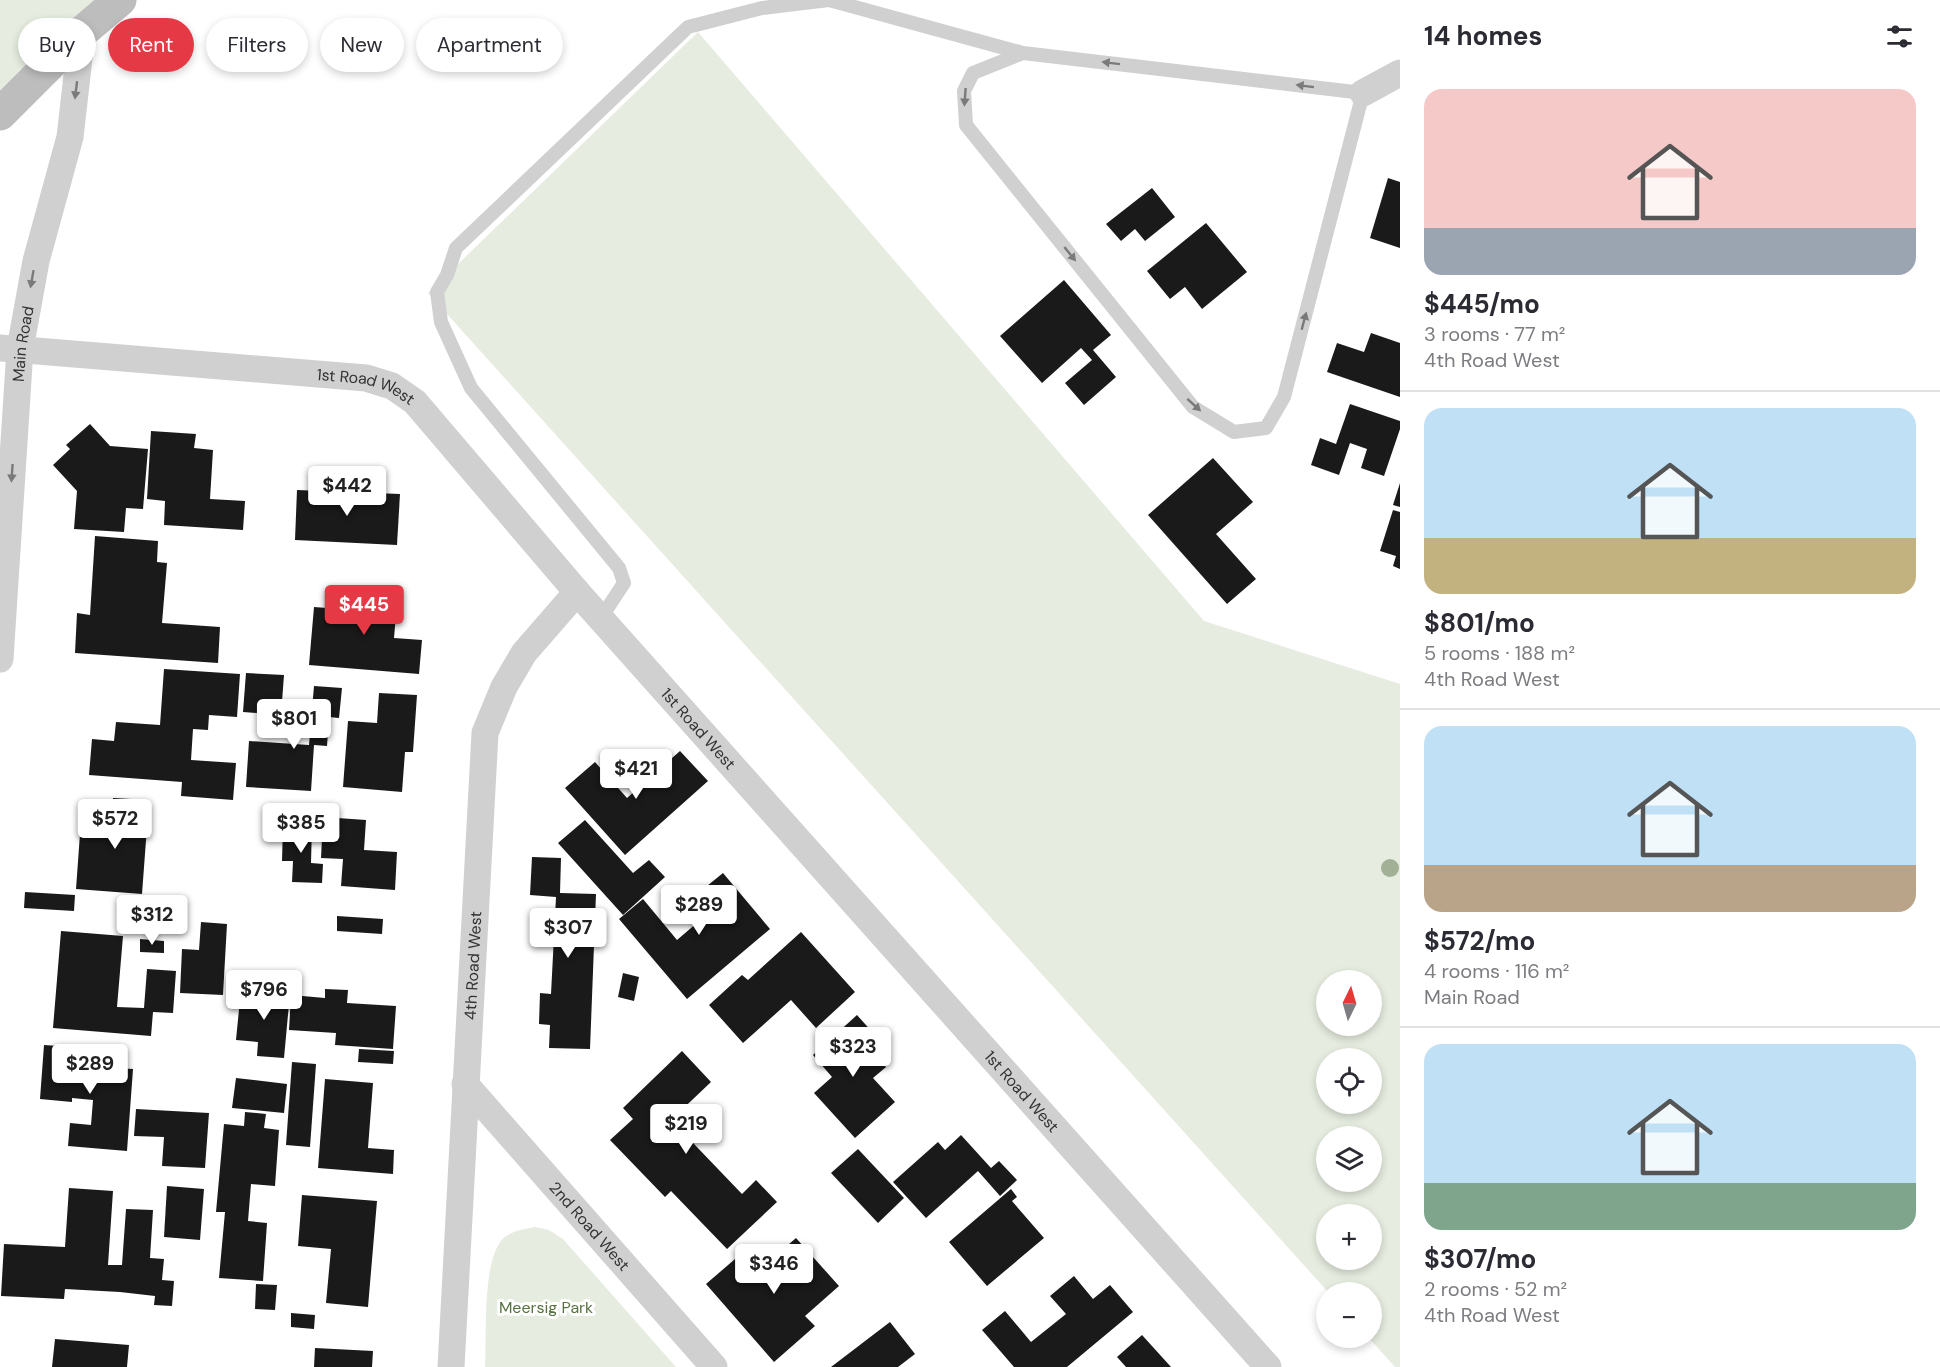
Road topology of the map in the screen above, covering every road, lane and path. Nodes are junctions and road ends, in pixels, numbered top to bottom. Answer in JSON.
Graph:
{"nodes":[{"id":1,"x":114,"y":2,"type":"edge"},
{"id":2,"x":96,"y":19,"type":"edge"},
{"id":3,"x":1023,"y":53,"type":"junction"},
{"id":4,"x":42,"y":72,"type":"edge"},
{"id":5,"x":77,"y":72,"type":"edge"},
{"id":6,"x":1400,"y":73,"type":"edge"},
{"id":7,"x":1363,"y":93,"type":"junction"},
{"id":8,"x":0,"y":114,"type":"edge"},
{"id":9,"x":10,"y":348,"type":"edge"},
{"id":10,"x":577,"y":592,"type":"junction"},
{"id":11,"x":601,"y":618,"type":"junction"},
{"id":12,"x":0,"y":659,"type":"edge"},
{"id":13,"x":465,"y":1084,"type":"junction"},
{"id":14,"x":451,"y":1367,"type":"edge"},
{"id":15,"x":714,"y":1367,"type":"edge"},
{"id":16,"x":1268,"y":1367,"type":"edge"}],
"edges":[{"from":1,"to":2,"type":"street"},
{"from":7,"to":3,"type":"lane","one_way":true},
{"from":3,"to":7,"type":"lane","one_way":true},
{"from":3,"to":11,"type":"lane"},
{"from":4,"to":8,"type":"street"},
{"from":5,"to":9,"type":"street","name":"Main Road","one_way":true},
{"from":6,"to":7,"type":"street"},
{"from":9,"to":10,"type":"street","name":"1st Road West"},
{"from":9,"to":12,"type":"street","name":"Main Road","one_way":true},
{"from":10,"to":11,"type":"street","name":"1st Road West"},
{"from":10,"to":13,"type":"street","name":"4th Road West"},
{"from":11,"to":16,"type":"street","name":"1st Road West"},
{"from":13,"to":14,"type":"street","name":"4th Road West"},
{"from":13,"to":15,"type":"street","name":"2nd Road West"}]}
